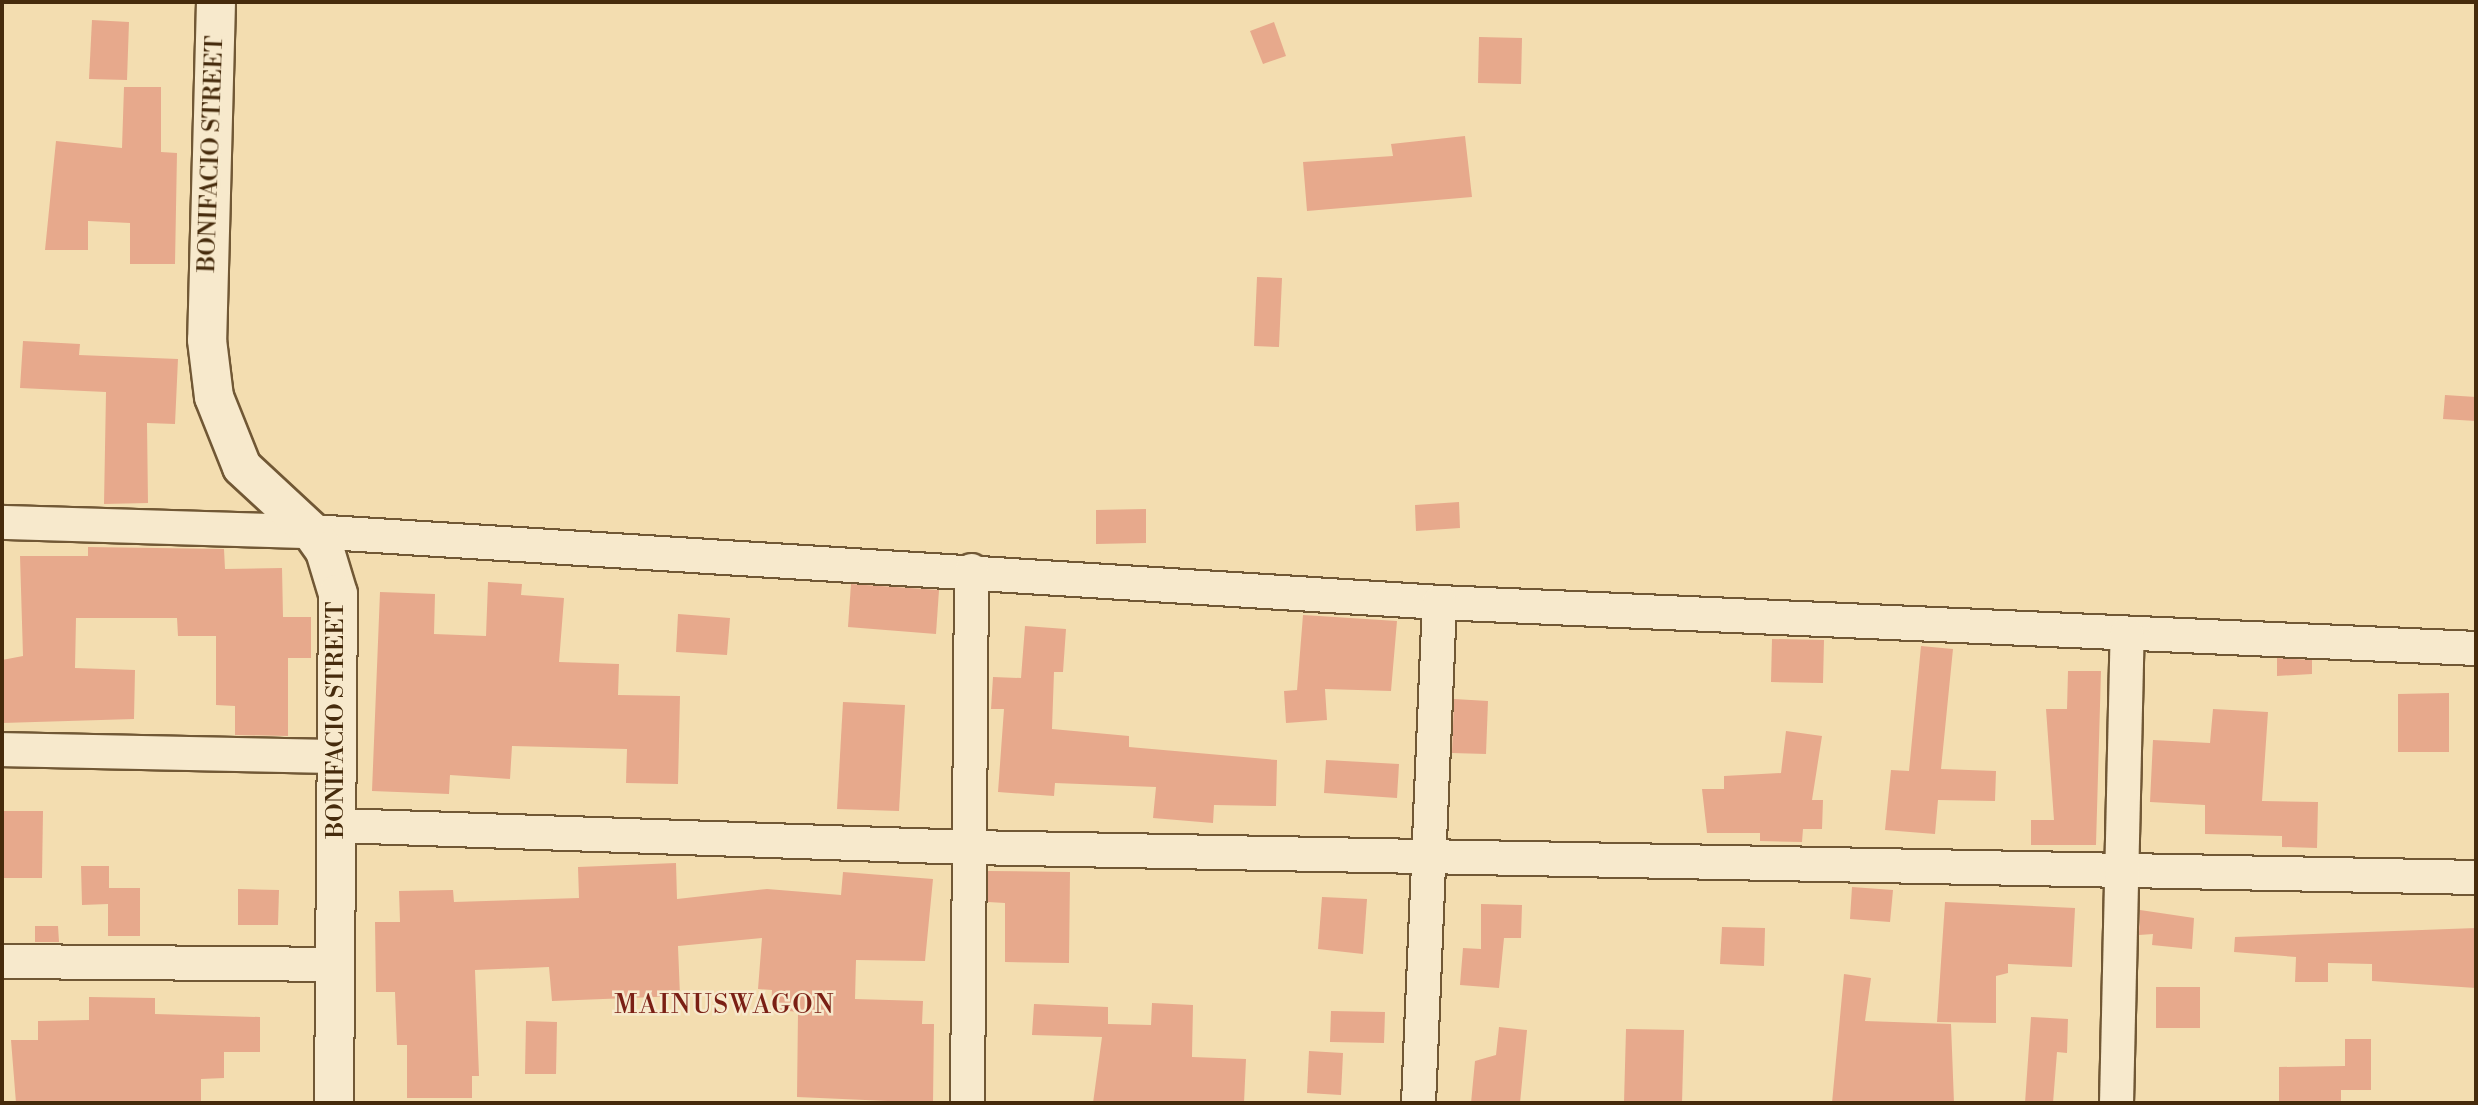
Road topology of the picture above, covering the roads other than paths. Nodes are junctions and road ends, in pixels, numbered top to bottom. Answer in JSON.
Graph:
{"nodes":[{"id":1,"x":216,"y":2,"type":"edge"},
{"id":2,"x":2,"y":522,"type":"edge"},
{"id":3,"x":311,"y":531,"type":"junction"},
{"id":4,"x":971,"y":570,"type":"junction"},
{"id":5,"x":1439,"y":602,"type":"junction"},
{"id":6,"x":2127,"y":634,"type":"junction"},
{"id":7,"x":2476,"y":648,"type":"edge"},
{"id":8,"x":2,"y":748,"type":"edge"},
{"id":9,"x":339,"y":756,"type":"junction"},
{"id":10,"x":337,"y":825,"type":"junction"},
{"id":11,"x":970,"y":847,"type":"junction"},
{"id":12,"x":1428,"y":855,"type":"junction"},
{"id":13,"x":2121,"y":870,"type":"junction"},
{"id":14,"x":2476,"y":877,"type":"edge"},
{"id":15,"x":2,"y":961,"type":"edge"},
{"id":16,"x":333,"y":964,"type":"junction"},
{"id":17,"x":334,"y":1103,"type":"edge"},
{"id":18,"x":967,"y":1103,"type":"edge"},
{"id":19,"x":1418,"y":1103,"type":"edge"},
{"id":20,"x":2116,"y":1103,"type":"edge"}],
"edges":[{"from":1,"to":3,"type":"street","name":"BONIFACIO STREET"},
{"from":2,"to":3,"type":"street"},
{"from":3,"to":4,"type":"street"},
{"from":3,"to":9,"type":"street","name":"BONIFACIO STREET"},
{"from":4,"to":5,"type":"street"},
{"from":4,"to":11,"type":"street"},
{"from":5,"to":6,"type":"street"},
{"from":5,"to":12,"type":"street"},
{"from":6,"to":7,"type":"street"},
{"from":6,"to":13,"type":"street"},
{"from":8,"to":9,"type":"street"},
{"from":9,"to":10,"type":"street","name":"BONIFACIO STREET"},
{"from":10,"to":11,"type":"street"},
{"from":10,"to":16,"type":"street","name":"BONIFACIO STREET"},
{"from":11,"to":12,"type":"street"},
{"from":11,"to":18,"type":"street"},
{"from":12,"to":13,"type":"street"},
{"from":12,"to":19,"type":"street"},
{"from":13,"to":14,"type":"street"},
{"from":13,"to":20,"type":"street"},
{"from":15,"to":16,"type":"street"},
{"from":16,"to":17,"type":"street","name":"BONIFACIO STREET"}]}
